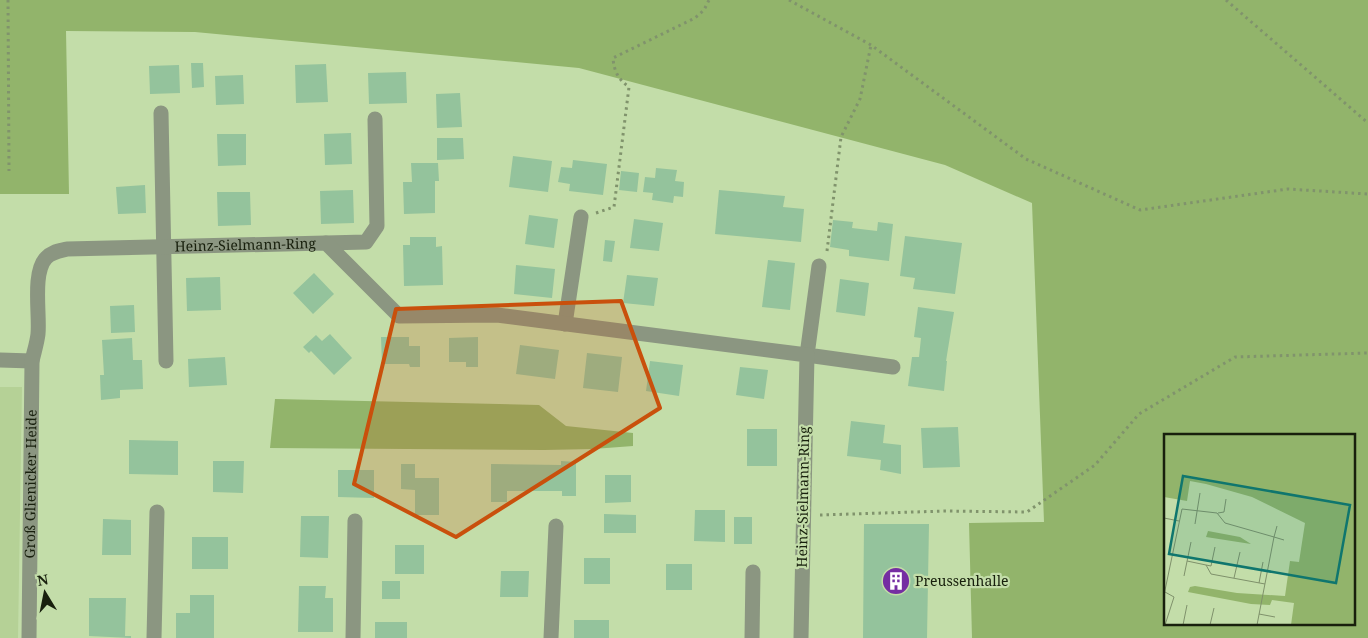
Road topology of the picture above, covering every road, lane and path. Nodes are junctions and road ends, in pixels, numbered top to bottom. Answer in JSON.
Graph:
{"nodes":[{"id":1,"x":8,"y":0,"type":"edge"},
{"id":2,"x":709,"y":0,"type":"edge"},
{"id":3,"x":789,"y":0,"type":"edge"},
{"id":4,"x":1226,"y":0,"type":"edge"},
{"id":5,"x":871,"y":45,"type":"junction"},
{"id":6,"x":161,"y":113,"type":"dead end"},
{"id":7,"x":375,"y":119,"type":"dead end"},
{"id":8,"x":1368,"y":123,"type":"edge"},
{"id":9,"x":9,"y":171,"type":"dead end"},
{"id":10,"x":1368,"y":194,"type":"edge"},
{"id":11,"x":581,"y":217,"type":"joint"},
{"id":12,"x":326,"y":243,"type":"junction"},
{"id":13,"x":164,"y":247,"type":"junction"},
{"id":14,"x":819,"y":266,"type":"joint"},
{"id":15,"x":565,"y":324,"type":"junction"},
{"id":16,"x":1368,"y":353,"type":"edge"},
{"id":17,"x":807,"y":356,"type":"junction"},
{"id":18,"x":0,"y":360,"type":"edge"},
{"id":19,"x":32,"y":361,"type":"junction"},
{"id":20,"x":166,"y":361,"type":"dead end"},
{"id":21,"x":893,"y":367,"type":"dead end"},
{"id":22,"x":157,"y":512,"type":"dead end"},
{"id":23,"x":802,"y":515,"type":"junction"},
{"id":24,"x":356,"y":521,"type":"dead end"},
{"id":25,"x":556,"y":526,"type":"dead end"},
{"id":26,"x":753,"y":572,"type":"dead end"},
{"id":27,"x":29,"y":638,"type":"edge"},
{"id":28,"x":154,"y":638,"type":"edge"},
{"id":29,"x":353,"y":638,"type":"edge"},
{"id":30,"x":552,"y":638,"type":"edge"},
{"id":31,"x":752,"y":638,"type":"edge"},
{"id":32,"x":801,"y":638,"type":"edge"}],
"edges":[{"from":1,"to":9,"type":"path"},
{"from":2,"to":11,"type":"path"},
{"from":3,"to":5,"type":"path"},
{"from":4,"to":8,"type":"path"},
{"from":5,"to":10,"type":"path"},
{"from":5,"to":14,"type":"path"},
{"from":6,"to":13,"type":"street","name":"Heinz-Sielmann-Ring"},
{"from":7,"to":12,"type":"street","name":"Heinz-Sielmann-Ring"},
{"from":11,"to":15,"type":"street"},
{"from":12,"to":13,"type":"street","name":"Heinz-Sielmann-Ring"},
{"from":12,"to":15,"type":"street","name":"Heinz-Sielmann-Ring"},
{"from":13,"to":19,"type":"street","name":"Heinz-Sielmann-Ring"},
{"from":13,"to":20,"type":"street","name":"Heinz-Sielmann-Ring"},
{"from":14,"to":17,"type":"street","name":"Heinz-Sielmann-Ring"},
{"from":15,"to":17,"type":"street","name":"Heinz-Sielmann-Ring"},
{"from":16,"to":23,"type":"path"},
{"from":17,"to":21,"type":"street","name":"Heinz-Sielmann-Ring"},
{"from":17,"to":23,"type":"street","name":"Heinz-Sielmann-Ring"},
{"from":18,"to":19,"type":"street"},
{"from":19,"to":27,"type":"street","name":"Groß Glienicker Heide"},
{"from":22,"to":28,"type":"street"},
{"from":23,"to":32,"type":"street","name":"Heinz-Sielmann-Ring"},
{"from":24,"to":29,"type":"street"},
{"from":25,"to":30,"type":"street"},
{"from":26,"to":31,"type":"street"}]}
